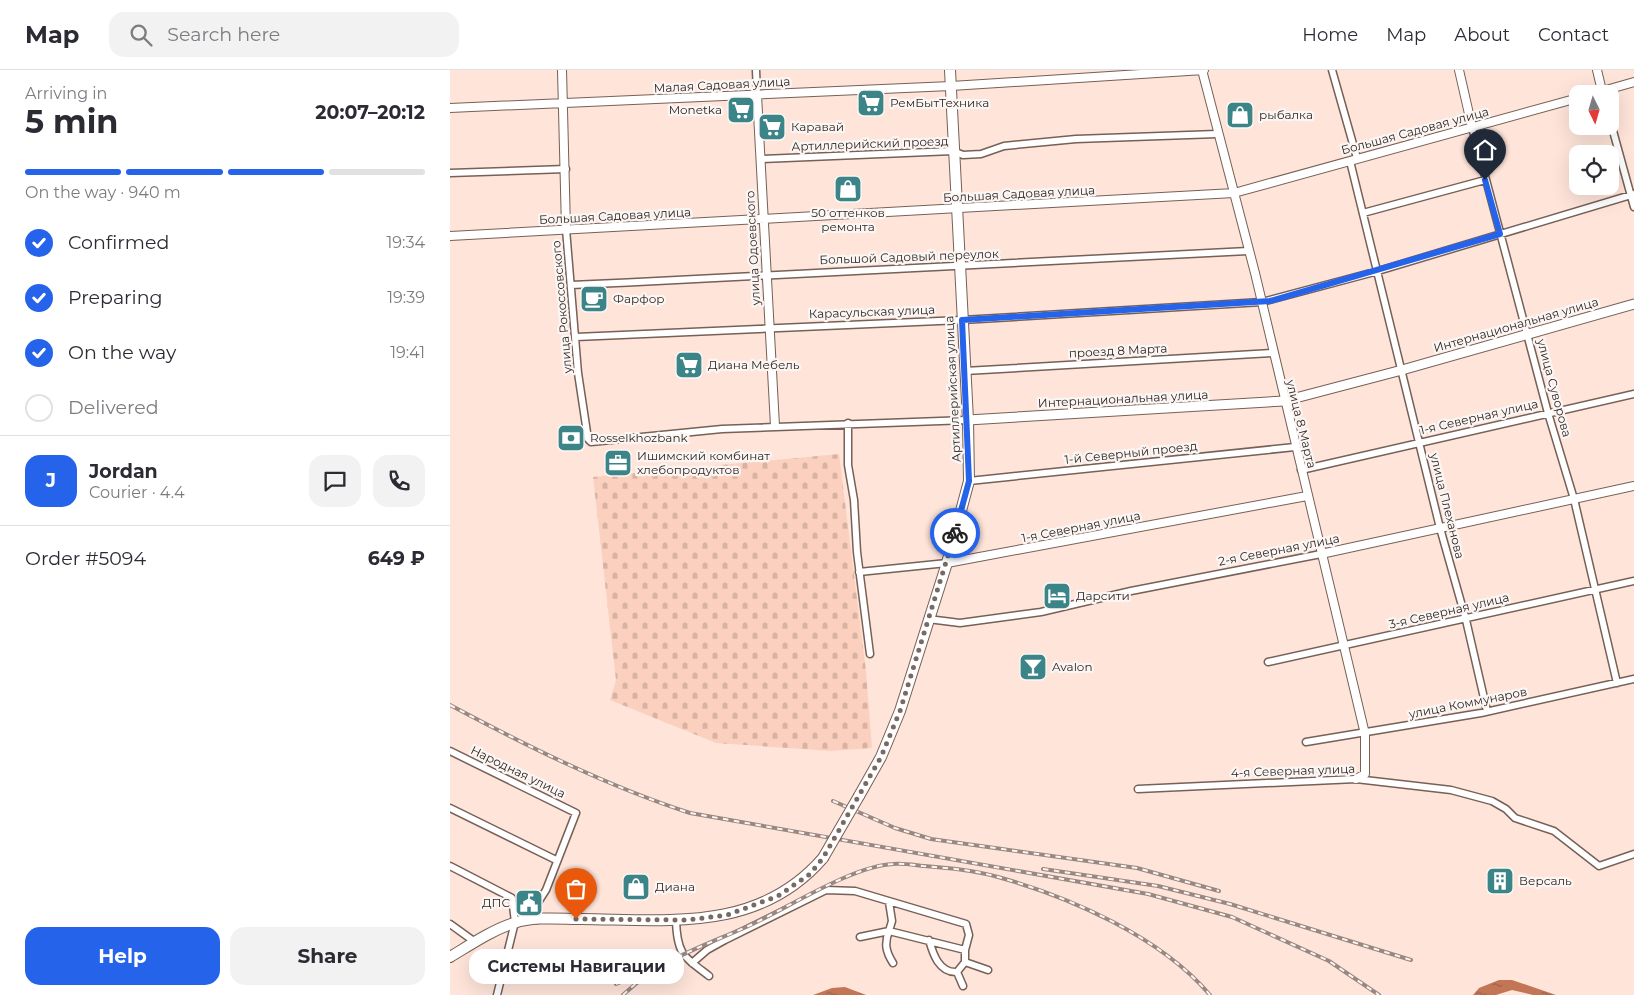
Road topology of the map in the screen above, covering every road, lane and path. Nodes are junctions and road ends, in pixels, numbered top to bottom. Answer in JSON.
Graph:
{"nodes":[{"id":1,"x":562,"y":70,"type":"edge"},
{"id":2,"x":756,"y":70,"type":"edge"},
{"id":3,"x":950,"y":70,"type":"edge"},
{"id":4,"x":1203,"y":70,"type":"edge"},
{"id":5,"x":1332,"y":70,"type":"edge"},
{"id":6,"x":1459,"y":70,"type":"edge"},
{"id":7,"x":1597,"y":70,"type":"edge"},
{"id":8,"x":1634,"y":82,"type":"edge"},
{"id":9,"x":1600,"y":85,"type":"edge"},
{"id":10,"x":951,"y":86,"type":"junction"},
{"id":11,"x":1619,"y":87,"type":"edge"},
{"id":12,"x":757,"y":95,"type":"junction"},
{"id":13,"x":1569,"y":100,"type":"edge"},
{"id":14,"x":563,"y":102,"type":"junction"},
{"id":15,"x":450,"y":108,"type":"edge"},
{"id":16,"x":1472,"y":127,"type":"junction"},
{"id":17,"x":1217,"y":134,"type":"junction"},
{"id":18,"x":1614,"y":135,"type":"edge"},
{"id":19,"x":953,"y":151,"type":"junction"},
{"id":20,"x":761,"y":159,"type":"junction"},
{"id":21,"x":1353,"y":160,"type":"junction"},
{"id":22,"x":566,"y":169,"type":"junction"},
{"id":23,"x":450,"y":173,"type":"edge"},
{"id":24,"x":1485,"y":180,"type":"junction"},
{"id":25,"x":1234,"y":193,"type":"junction"},
{"id":26,"x":1632,"y":195,"type":"edge"},
{"id":27,"x":1634,"y":207,"type":"edge"},
{"id":28,"x":956,"y":209,"type":"junction"},
{"id":29,"x":1363,"y":213,"type":"junction"},
{"id":30,"x":764,"y":220,"type":"junction"},
{"id":31,"x":566,"y":230,"type":"junction"},
{"id":32,"x":1500,"y":234,"type":"junction"},
{"id":33,"x":450,"y":236,"type":"edge"},
{"id":34,"x":1248,"y":251,"type":"junction"},
{"id":35,"x":960,"y":267,"type":"junction"},
{"id":36,"x":1378,"y":271,"type":"junction"},
{"id":37,"x":766,"y":274,"type":"junction"},
{"id":38,"x":571,"y":285,"type":"junction"},
{"id":39,"x":1262,"y":302,"type":"junction"},
{"id":40,"x":1634,"y":304,"type":"edge"},
{"id":41,"x":962,"y":320,"type":"junction"},
{"id":42,"x":768,"y":327,"type":"junction"},
{"id":43,"x":1528,"y":335,"type":"junction"},
{"id":44,"x":576,"y":337,"type":"junction"},
{"id":45,"x":1272,"y":353,"type":"junction"},
{"id":46,"x":1402,"y":370,"type":"junction"},
{"id":47,"x":965,"y":371,"type":"junction"},
{"id":48,"x":1634,"y":394,"type":"edge"},
{"id":49,"x":1284,"y":401,"type":"junction"},
{"id":50,"x":1548,"y":413,"type":"junction"},
{"id":51,"x":968,"y":420,"type":"junction"},
{"id":52,"x":848,"y":423,"type":"junction"},
{"id":53,"x":775,"y":426,"type":"junction"},
{"id":54,"x":600,"y":443,"type":"joint"},
{"id":55,"x":1420,"y":443,"type":"junction"},
{"id":56,"x":1295,"y":447,"type":"junction"},
{"id":57,"x":1301,"y":470,"type":"junction"},
{"id":58,"x":969,"y":481,"type":"junction"},
{"id":59,"x":1634,"y":486,"type":"edge"},
{"id":60,"x":1307,"y":496,"type":"junction"},
{"id":61,"x":1574,"y":499,"type":"junction"},
{"id":62,"x":1440,"y":528,"type":"junction"},
{"id":63,"x":1321,"y":554,"type":"junction"},
{"id":64,"x":947,"y":563,"type":"junction"},
{"id":65,"x":859,"y":572,"type":"junction"},
{"id":66,"x":1634,"y":581,"type":"edge"},
{"id":67,"x":1596,"y":590,"type":"junction"},
{"id":68,"x":928,"y":620,"type":"junction"},
{"id":69,"x":1466,"y":620,"type":"junction"},
{"id":70,"x":1345,"y":646,"type":"junction"},
{"id":71,"x":870,"y":654,"type":"dead end"},
{"id":72,"x":1268,"y":662,"type":"dead end"},
{"id":73,"x":1634,"y":679,"type":"edge"},
{"id":74,"x":1617,"y":683,"type":"junction"},
{"id":75,"x":1487,"y":711,"type":"junction"},
{"id":76,"x":1365,"y":734,"type":"junction"},
{"id":77,"x":1306,"y":742,"type":"dead end"},
{"id":78,"x":450,"y":751,"type":"edge"},
{"id":79,"x":1365,"y":774,"type":"junction"},
{"id":80,"x":1356,"y":779,"type":"junction"},
{"id":81,"x":1370,"y":781,"type":"junction"},
{"id":82,"x":1138,"y":789,"type":"dead end"},
{"id":83,"x":450,"y":808,"type":"edge"},
{"id":84,"x":1634,"y":854,"type":"edge"},
{"id":85,"x":556,"y":860,"type":"junction"},
{"id":86,"x":450,"y":866,"type":"edge"},
{"id":87,"x":889,"y":902,"type":"junction"},
{"id":88,"x":537,"y":920,"type":"junction"},
{"id":89,"x":676,"y":920,"type":"junction"},
{"id":90,"x":515,"y":922,"type":"junction"},
{"id":91,"x":450,"y":924,"type":"edge"},
{"id":92,"x":889,"y":932,"type":"junction"},
{"id":93,"x":860,"y":937,"type":"dead end"},
{"id":94,"x":929,"y":940,"type":"junction"},
{"id":95,"x":475,"y":942,"type":"junction"},
{"id":96,"x":965,"y":950,"type":"junction"},
{"id":97,"x":450,"y":957,"type":"edge"},
{"id":98,"x":964,"y":962,"type":"junction"},
{"id":99,"x":692,"y":963,"type":"junction"},
{"id":100,"x":893,"y":963,"type":"dead end"},
{"id":101,"x":988,"y":970,"type":"dead end"},
{"id":102,"x":957,"y":972,"type":"junction"},
{"id":103,"x":709,"y":976,"type":"dead end"},
{"id":104,"x":963,"y":986,"type":"dead end"},
{"id":105,"x":497,"y":995,"type":"edge"}],
"edges":[{"from":1,"to":14,"type":"street","name":"улица Рокоссовского"},
{"from":2,"to":12,"type":"street","name":"улица Одоевского"},
{"from":3,"to":10,"type":"main road","name":"Артиллерийская улица"},
{"from":4,"to":10,"type":"street","name":"Малая Садовая улица"},
{"from":4,"to":17,"type":"street","name":"улица 8 Марта"},
{"from":5,"to":21,"type":"street","name":"улица Плеханова"},
{"from":6,"to":16,"type":"street","name":"улица Суворова"},
{"from":7,"to":9,"type":"street"},
{"from":8,"to":11,"type":"street"},
{"from":10,"to":12,"type":"street","name":"Малая Садовая улица"},
{"from":10,"to":19,"type":"main road","name":"Артиллерийская улица"},
{"from":12,"to":14,"type":"street","name":"Малая Садовая улица"},
{"from":12,"to":20,"type":"street","name":"улица Одоевского"},
{"from":13,"to":16,"type":"street","name":"Большая Садовая улица"},
{"from":14,"to":15,"type":"street","name":"Малая Садовая улица"},
{"from":14,"to":22,"type":"street","name":"улица Рокоссовского"},
{"from":16,"to":21,"type":"street","name":"Большая Садовая улица"},
{"from":16,"to":24,"type":"street","name":"улица Суворова"},
{"from":17,"to":19,"type":"street","name":"Артиллерийский проезд"},
{"from":17,"to":25,"type":"street","name":"улица 8 Марта"},
{"from":18,"to":26,"type":"street"},
{"from":19,"to":20,"type":"street","name":"Артиллерийский проезд"},
{"from":19,"to":28,"type":"main road","name":"Артиллерийская улица"},
{"from":20,"to":30,"type":"street","name":"улица Одоевского"},
{"from":21,"to":25,"type":"street","name":"Большая Садовая улица"},
{"from":21,"to":29,"type":"street","name":"улица Плеханова"},
{"from":22,"to":23,"type":"street"},
{"from":22,"to":31,"type":"street","name":"улица Рокоссовского"},
{"from":24,"to":29,"type":"street"},
{"from":24,"to":32,"type":"street","name":"улица Суворова"},
{"from":25,"to":28,"type":"street","name":"Большая Садовая улица"},
{"from":25,"to":34,"type":"street","name":"улица 8 Марта"},
{"from":26,"to":27,"type":"street"},
{"from":26,"to":32,"type":"street","name":"Карасульская улица"},
{"from":28,"to":30,"type":"street","name":"Большая Садовая улица"},
{"from":28,"to":35,"type":"main road","name":"Артиллерийская улица"},
{"from":29,"to":36,"type":"street","name":"улица Плеханова"},
{"from":30,"to":31,"type":"street","name":"Большая Садовая улица"},
{"from":30,"to":37,"type":"street","name":"улица Одоевского"},
{"from":31,"to":33,"type":"street","name":"Большая Садовая улица"},
{"from":31,"to":38,"type":"street","name":"улица Рокоссовского"},
{"from":32,"to":36,"type":"street","name":"Карасульская улица"},
{"from":32,"to":43,"type":"street","name":"улица Суворова"},
{"from":34,"to":35,"type":"street","name":"Большой Садовый переулок"},
{"from":34,"to":39,"type":"street","name":"улица 8 Марта"},
{"from":35,"to":37,"type":"street","name":"Большой Садовый переулок"},
{"from":35,"to":41,"type":"main road","name":"Артиллерийская улица"},
{"from":36,"to":39,"type":"street","name":"Карасульская улица"},
{"from":36,"to":46,"type":"street","name":"улица Плеханова"},
{"from":37,"to":38,"type":"street","name":"Большой Садовый переулок"},
{"from":37,"to":42,"type":"street","name":"улица Одоевского"},
{"from":38,"to":44,"type":"street","name":"улица Рокоссовского"},
{"from":39,"to":41,"type":"street","name":"Карасульская улица"},
{"from":39,"to":45,"type":"street","name":"улица 8 Марта"},
{"from":40,"to":43,"type":"main road","name":"Интернациональная улица"},
{"from":41,"to":42,"type":"street","name":"Карасульская улица"},
{"from":41,"to":47,"type":"main road","name":"Артиллерийская улица"},
{"from":42,"to":44,"type":"street","name":"Карасульская улица"},
{"from":42,"to":53,"type":"street","name":"улица Одоевского"},
{"from":43,"to":46,"type":"main road","name":"Интернациональная улица"},
{"from":43,"to":50,"type":"street","name":"улица Суворова"},
{"from":44,"to":54,"type":"street","name":"улица Рокоссовского"},
{"from":45,"to":47,"type":"street","name":"проезд 8 Марта"},
{"from":45,"to":49,"type":"street","name":"улица 8 Марта"},
{"from":46,"to":49,"type":"main road","name":"Интернациональная улица"},
{"from":46,"to":55,"type":"street","name":"улица Плеханова"},
{"from":47,"to":51,"type":"main road","name":"Артиллерийская улица"},
{"from":48,"to":50,"type":"street","name":"1-я Северная улица"},
{"from":49,"to":51,"type":"main road","name":"Интернациональная улица"},
{"from":49,"to":56,"type":"street","name":"улица 8 Марта"},
{"from":50,"to":55,"type":"street","name":"1-я Северная улица"},
{"from":50,"to":61,"type":"street","name":"улица Суворова"},
{"from":51,"to":52,"type":"street","name":"Интернациональная улица"},
{"from":51,"to":58,"type":"main road","name":"Артиллерийская улица"},
{"from":52,"to":53,"type":"street","name":"Интернациональная улица"},
{"from":52,"to":65,"type":"street"},
{"from":53,"to":54,"type":"street","name":"Интернациональная улица"},
{"from":55,"to":57,"type":"street","name":"1-я Северная улица"},
{"from":55,"to":62,"type":"street","name":"улица Плеханова"},
{"from":56,"to":57,"type":"street","name":"улица 8 Марта"},
{"from":56,"to":58,"type":"street","name":"1-й Северный проезд"},
{"from":57,"to":60,"type":"street","name":"улица 8 Марта"},
{"from":58,"to":64,"type":"main road","name":"Артиллерийская улица"},
{"from":59,"to":61,"type":"street","name":"2-я Северная улица"},
{"from":60,"to":63,"type":"street","name":"улица 8 Марта"},
{"from":60,"to":64,"type":"street","name":"1-я Северная улица"},
{"from":61,"to":62,"type":"street","name":"2-я Северная улица"},
{"from":61,"to":67,"type":"street","name":"улица Суворова"},
{"from":62,"to":63,"type":"street","name":"2-я Северная улица"},
{"from":62,"to":69,"type":"street","name":"улица Плеханова"},
{"from":63,"to":68,"type":"street","name":"2-я Северная улица"},
{"from":63,"to":70,"type":"street","name":"улица 8 Марта"},
{"from":64,"to":65,"type":"street","name":"1-я Северная улица"},
{"from":64,"to":68,"type":"main road","name":"Артиллерийская улица"},
{"from":65,"to":71,"type":"street"},
{"from":66,"to":67,"type":"street","name":"3-я Северная улица"},
{"from":67,"to":69,"type":"street","name":"3-я Северная улица"},
{"from":67,"to":74,"type":"street","name":"улица Суворова"},
{"from":68,"to":89,"type":"main road","name":"Артиллерийская улица","bridge":true},
{"from":69,"to":70,"type":"street","name":"3-я Северная улица"},
{"from":69,"to":75,"type":"street","name":"улица Плеханова"},
{"from":70,"to":72,"type":"street","name":"3-я Северная улица"},
{"from":70,"to":76,"type":"street","name":"улица 8 Марта"},
{"from":73,"to":74,"type":"street","name":"улица Коммунаров"},
{"from":74,"to":75,"type":"street","name":"улица Коммунаров"},
{"from":75,"to":76,"type":"street","name":"улица Коммунаров"},
{"from":76,"to":77,"type":"street","name":"улица Коммунаров"},
{"from":76,"to":79,"type":"street","name":"улица 8 Марта"},
{"from":78,"to":85,"type":"street","name":"Народная улица"},
{"from":79,"to":80,"type":"street"},
{"from":79,"to":81,"type":"street"},
{"from":80,"to":81,"type":"street","name":"4-я Северная улица"},
{"from":80,"to":82,"type":"street","name":"4-я Северная улица"},
{"from":81,"to":84,"type":"street","name":"4-я Северная улица"},
{"from":83,"to":85,"type":"street"},
{"from":85,"to":88,"type":"street"},
{"from":86,"to":90,"type":"street"},
{"from":87,"to":92,"type":"street"},
{"from":87,"to":96,"type":"street"},
{"from":87,"to":99,"type":"street"},
{"from":88,"to":89,"type":"main road","name":"Артиллерийская улица"},
{"from":88,"to":90,"type":"main road","name":"Артиллерийская улица"},
{"from":89,"to":99,"type":"street"},
{"from":90,"to":95,"type":"main road"},
{"from":90,"to":105,"type":"street"},
{"from":91,"to":95,"type":"street"},
{"from":92,"to":93,"type":"street"},
{"from":92,"to":94,"type":"street"},
{"from":92,"to":100,"type":"street"},
{"from":94,"to":96,"type":"street"},
{"from":94,"to":102,"type":"street"},
{"from":95,"to":97,"type":"main road"},
{"from":96,"to":98,"type":"street"},
{"from":98,"to":101,"type":"street"},
{"from":98,"to":102,"type":"street"},
{"from":99,"to":103,"type":"street"},
{"from":102,"to":104,"type":"street"}]}
